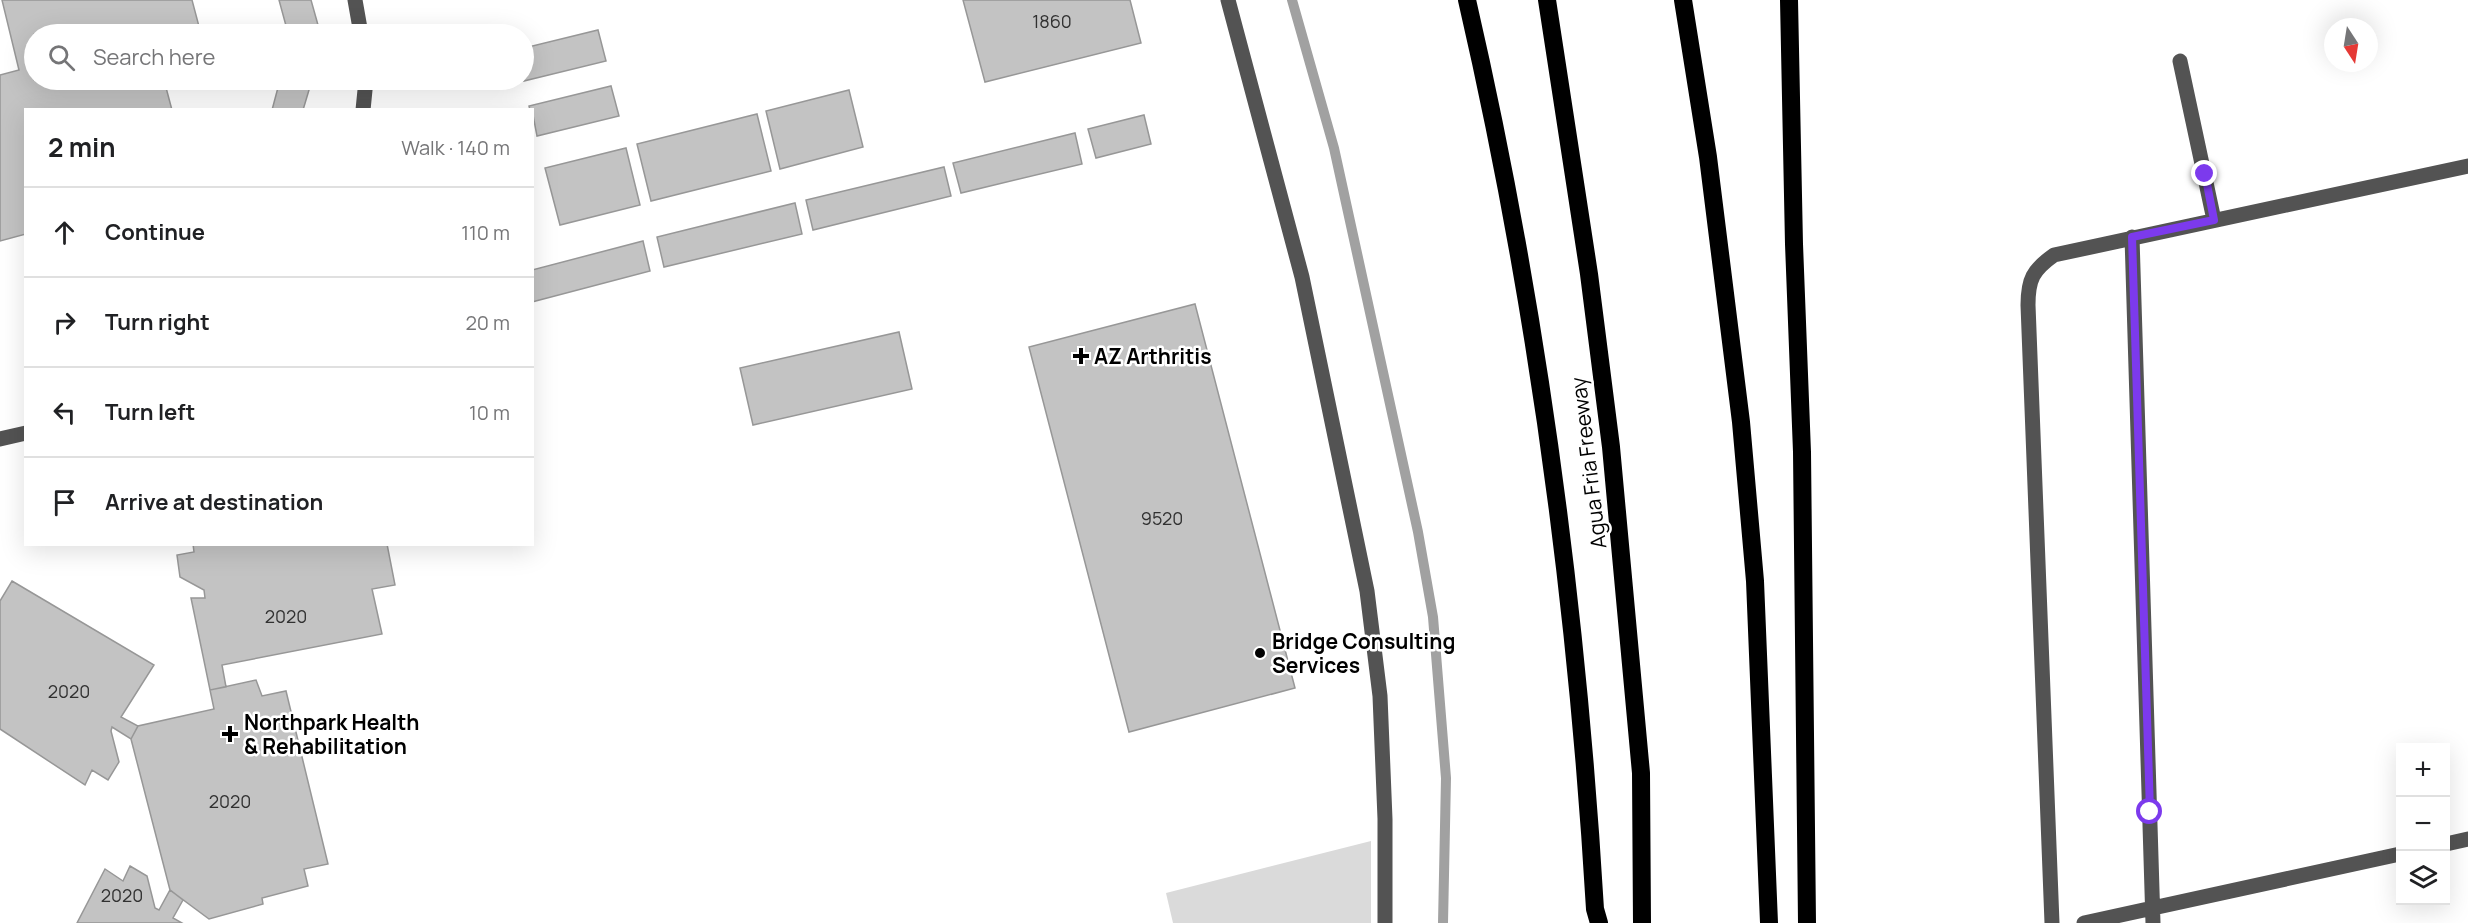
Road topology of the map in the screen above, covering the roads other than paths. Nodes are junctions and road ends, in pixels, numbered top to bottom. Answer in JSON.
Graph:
{"nodes":[{"id":1,"x":355,"y":0,"type":"edge"},
{"id":2,"x":1228,"y":0,"type":"edge"},
{"id":3,"x":1467,"y":0,"type":"edge"},
{"id":4,"x":1547,"y":0,"type":"edge"},
{"id":5,"x":1683,"y":0,"type":"edge"},
{"id":6,"x":1789,"y":0,"type":"edge"},
{"id":7,"x":359,"y":24,"type":"edge"},
{"id":8,"x":2180,"y":61,"type":"dead end"},
{"id":9,"x":365,"y":90,"type":"edge"},
{"id":10,"x":363,"y":108,"type":"edge"},
{"id":11,"x":2468,"y":166,"type":"edge"},
{"id":12,"x":2214,"y":220,"type":"junction"},
{"id":13,"x":2132,"y":237,"type":"junction"},
{"id":14,"x":24,"y":433,"type":"edge"},
{"id":15,"x":0,"y":439,"type":"edge"},
{"id":16,"x":2468,"y":839,"type":"edge"},
{"id":17,"x":2450,"y":843,"type":"edge"},
{"id":18,"x":2396,"y":855,"type":"edge"},
{"id":19,"x":2153,"y":915,"type":"edge"},
{"id":20,"x":1385,"y":923,"type":"edge"},
{"id":21,"x":1599,"y":923,"type":"edge"},
{"id":22,"x":1642,"y":923,"type":"edge"},
{"id":23,"x":1769,"y":923,"type":"edge"},
{"id":24,"x":1807,"y":923,"type":"edge"},
{"id":25,"x":2052,"y":923,"type":"edge"},
{"id":26,"x":2084,"y":923,"type":"edge"}],
"edges":[{"from":1,"to":7,"type":"street"},
{"from":2,"to":20,"type":"street"},
{"from":3,"to":21,"type":"highway"},
{"from":4,"to":22,"type":"highway","name":"Agua Fria Freeway"},
{"from":5,"to":23,"type":"highway"},
{"from":6,"to":24,"type":"highway"},
{"from":8,"to":12,"type":"street"},
{"from":9,"to":10,"type":"street"},
{"from":11,"to":12,"type":"street"},
{"from":12,"to":13,"type":"street"},
{"from":13,"to":19,"type":"street"},
{"from":13,"to":25,"type":"street"},
{"from":14,"to":15,"type":"street"},
{"from":16,"to":17,"type":"street"},
{"from":18,"to":19,"type":"street"},
{"from":19,"to":26,"type":"street"}]}
